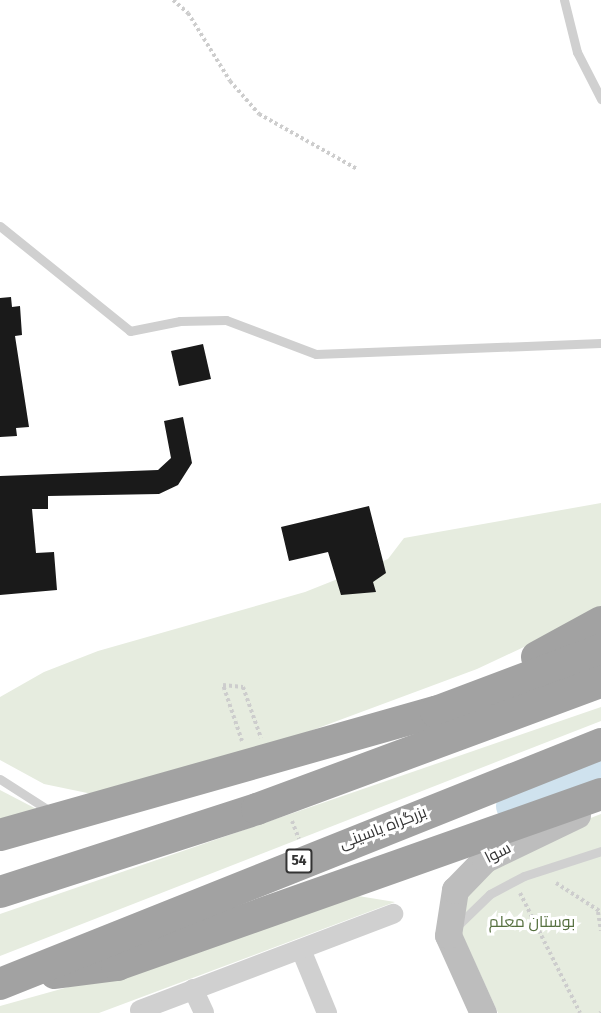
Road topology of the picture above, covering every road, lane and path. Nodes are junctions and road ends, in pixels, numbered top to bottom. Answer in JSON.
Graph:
{"nodes":[{"id":1,"x":173,"y":0,"type":"edge"},
{"id":2,"x":564,"y":0,"type":"edge"},
{"id":3,"x":601,"y":99,"type":"edge"},
{"id":4,"x":357,"y":169,"type":"dead end"},
{"id":5,"x":0,"y":226,"type":"edge"},
{"id":6,"x":601,"y":343,"type":"edge"},
{"id":7,"x":601,"y":622,"type":"edge"},
{"id":8,"x":601,"y":650,"type":"edge"},
{"id":9,"x":601,"y":682,"type":"edge"},
{"id":10,"x":243,"y":687,"type":"dead end"},
{"id":11,"x":233,"y":711,"type":"dead end"},
{"id":12,"x":436,"y":712,"type":"junction"},
{"id":13,"x":601,"y":744,"type":"edge"},
{"id":14,"x":0,"y":778,"type":"edge"},
{"id":15,"x":601,"y":794,"type":"edge"},
{"id":16,"x":601,"y":803,"type":"edge"},
{"id":17,"x":60,"y":817,"type":"junction"},
{"id":18,"x":0,"y":835,"type":"edge"},
{"id":19,"x":123,"y":848,"type":"junction"},
{"id":20,"x":601,"y":851,"type":"edge"},
{"id":21,"x":0,"y":871,"type":"edge"},
{"id":22,"x":556,"y":883,"type":"dead end"},
{"id":23,"x":0,"y":892,"type":"edge"},
{"id":24,"x":520,"y":893,"type":"dead end"},
{"id":25,"x":600,"y":912,"type":"edge"},
{"id":26,"x":393,"y":914,"type":"dead end"},
{"id":27,"x":601,"y":931,"type":"edge"},
{"id":28,"x":450,"y":940,"type":"junction"},
{"id":29,"x":302,"y":952,"type":"junction"},
{"id":30,"x":11,"y":980,"type":"edge"},
{"id":31,"x":193,"y":989,"type":"junction"},
{"id":32,"x":140,"y":1011,"type":"dead end"},
{"id":33,"x":204,"y":1013,"type":"edge"},
{"id":34,"x":327,"y":1013,"type":"edge"},
{"id":35,"x":466,"y":1013,"type":"edge"},
{"id":36,"x":483,"y":1013,"type":"edge"},
{"id":37,"x":580,"y":1013,"type":"edge"}],
"edges":[{"from":1,"to":4,"type":"path"},
{"from":2,"to":3,"type":"lane"},
{"from":5,"to":6,"type":"lane"},
{"from":7,"to":12,"type":"highway"},
{"from":8,"to":12,"type":"highway"},
{"from":9,"to":19,"type":"highway"},
{"from":10,"to":11,"type":"path"},
{"from":12,"to":17,"type":"highway"},
{"from":13,"to":30,"type":"highway","name":"بزرگراه یاسینی","number":"54"},
{"from":14,"to":17,"type":"lane"},
{"from":15,"to":30,"type":"highway"},
{"from":16,"to":28,"type":"main road","name":"سوا"},
{"from":17,"to":18,"type":"highway"},
{"from":19,"to":21,"type":"highway"},
{"from":19,"to":23,"type":"highway"},
{"from":20,"to":28,"type":"lane"},
{"from":22,"to":25,"type":"path"},
{"from":24,"to":37,"type":"path"},
{"from":25,"to":27,"type":"path"},
{"from":26,"to":29,"type":"street"},
{"from":28,"to":35,"type":"main road","name":"سوا"},
{"from":28,"to":36,"type":"main road"},
{"from":29,"to":31,"type":"street"},
{"from":29,"to":34,"type":"street"},
{"from":31,"to":32,"type":"street"},
{"from":31,"to":33,"type":"street"}]}
